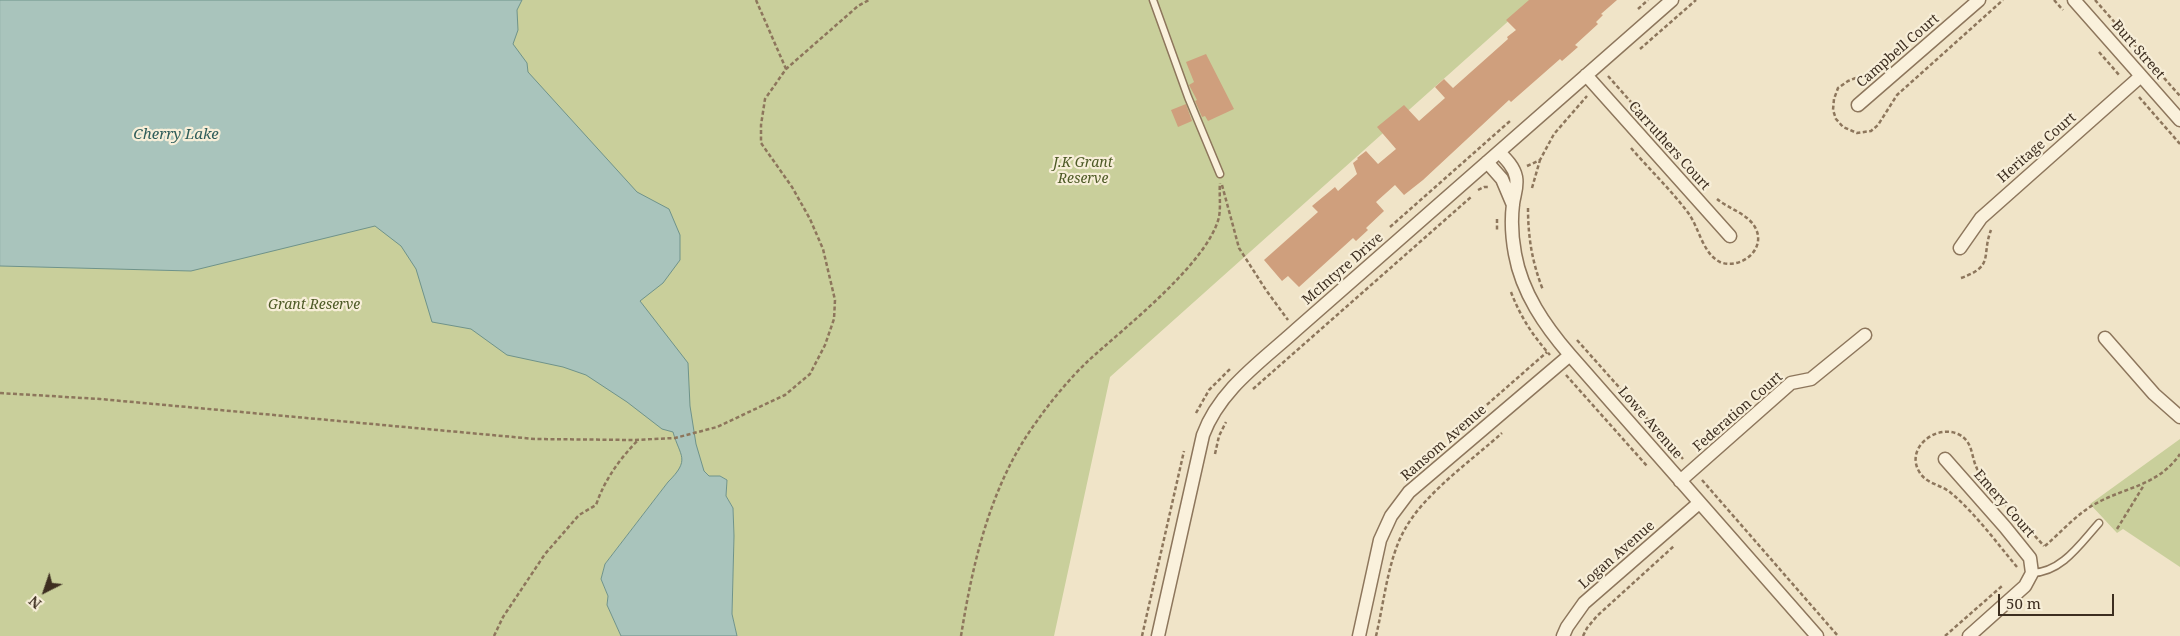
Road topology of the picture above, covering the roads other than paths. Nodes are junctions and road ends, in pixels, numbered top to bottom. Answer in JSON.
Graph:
{"nodes":[{"id":1,"x":1153,"y":0,"type":"edge"},
{"id":2,"x":1672,"y":0,"type":"edge"},
{"id":3,"x":1979,"y":0,"type":"edge"},
{"id":4,"x":2074,"y":0,"type":"edge"},
{"id":5,"x":1586,"y":75,"type":"junction"},
{"id":6,"x":2141,"y":76,"type":"junction"},
{"id":7,"x":1858,"y":105,"type":"dead end"},
{"id":8,"x":2180,"y":120,"type":"edge"},
{"id":9,"x":1499,"y":152,"type":"junction"},
{"id":10,"x":1487,"y":162,"type":"junction"},
{"id":11,"x":1220,"y":174,"type":"road end"},
{"id":12,"x":1513,"y":205,"type":"junction"},
{"id":13,"x":1730,"y":236,"type":"dead end"},
{"id":14,"x":1960,"y":248,"type":"dead end"},
{"id":15,"x":1865,"y":334,"type":"dead end"},
{"id":16,"x":2105,"y":338,"type":"dead end"},
{"id":17,"x":1570,"y":355,"type":"junction"},
{"id":18,"x":2180,"y":417,"type":"edge"},
{"id":19,"x":1945,"y":459,"type":"dead end"},
{"id":20,"x":1680,"y":481,"type":"junction"},
{"id":21,"x":1700,"y":503,"type":"junction"},
{"id":22,"x":2099,"y":523,"type":"dead end"},
{"id":23,"x":2032,"y":573,"type":"junction"},
{"id":24,"x":1158,"y":636,"type":"edge"},
{"id":25,"x":1359,"y":636,"type":"edge"},
{"id":26,"x":1563,"y":636,"type":"edge"},
{"id":27,"x":1817,"y":636,"type":"edge"},
{"id":28,"x":1969,"y":636,"type":"edge"}],
"edges":[{"from":1,"to":11,"type":"lane"},
{"from":2,"to":5,"type":"street","name":"McIntyre Drive"},
{"from":3,"to":7,"type":"street","name":"Campbell Court"},
{"from":4,"to":6,"type":"street","name":"Burt Street"},
{"from":5,"to":9,"type":"street","name":"McIntyre Drive"},
{"from":5,"to":13,"type":"street","name":"Carruthers Court"},
{"from":6,"to":8,"type":"street","name":"Burt Street"},
{"from":6,"to":14,"type":"street","name":"Heritage Court"},
{"from":9,"to":10,"type":"street","name":"McIntyre Drive"},
{"from":9,"to":12,"type":"street","name":"Lowe Avenue"},
{"from":10,"to":12,"type":"street","name":"Lowe Avenue"},
{"from":10,"to":24,"type":"street","name":"McIntyre Drive"},
{"from":12,"to":17,"type":"street","name":"Lowe Avenue"},
{"from":15,"to":20,"type":"street","name":"Federation Court"},
{"from":16,"to":18,"type":"street"},
{"from":17,"to":20,"type":"street","name":"Lowe Avenue"},
{"from":17,"to":25,"type":"street","name":"Ransom Avenue"},
{"from":19,"to":23,"type":"street","name":"Emery Court"},
{"from":20,"to":21,"type":"street","name":"Lowe Avenue"},
{"from":21,"to":26,"type":"street","name":"Logan Avenue"},
{"from":21,"to":27,"type":"street","name":"Lowe Avenue"},
{"from":22,"to":23,"type":"lane"},
{"from":23,"to":28,"type":"street"}]}
